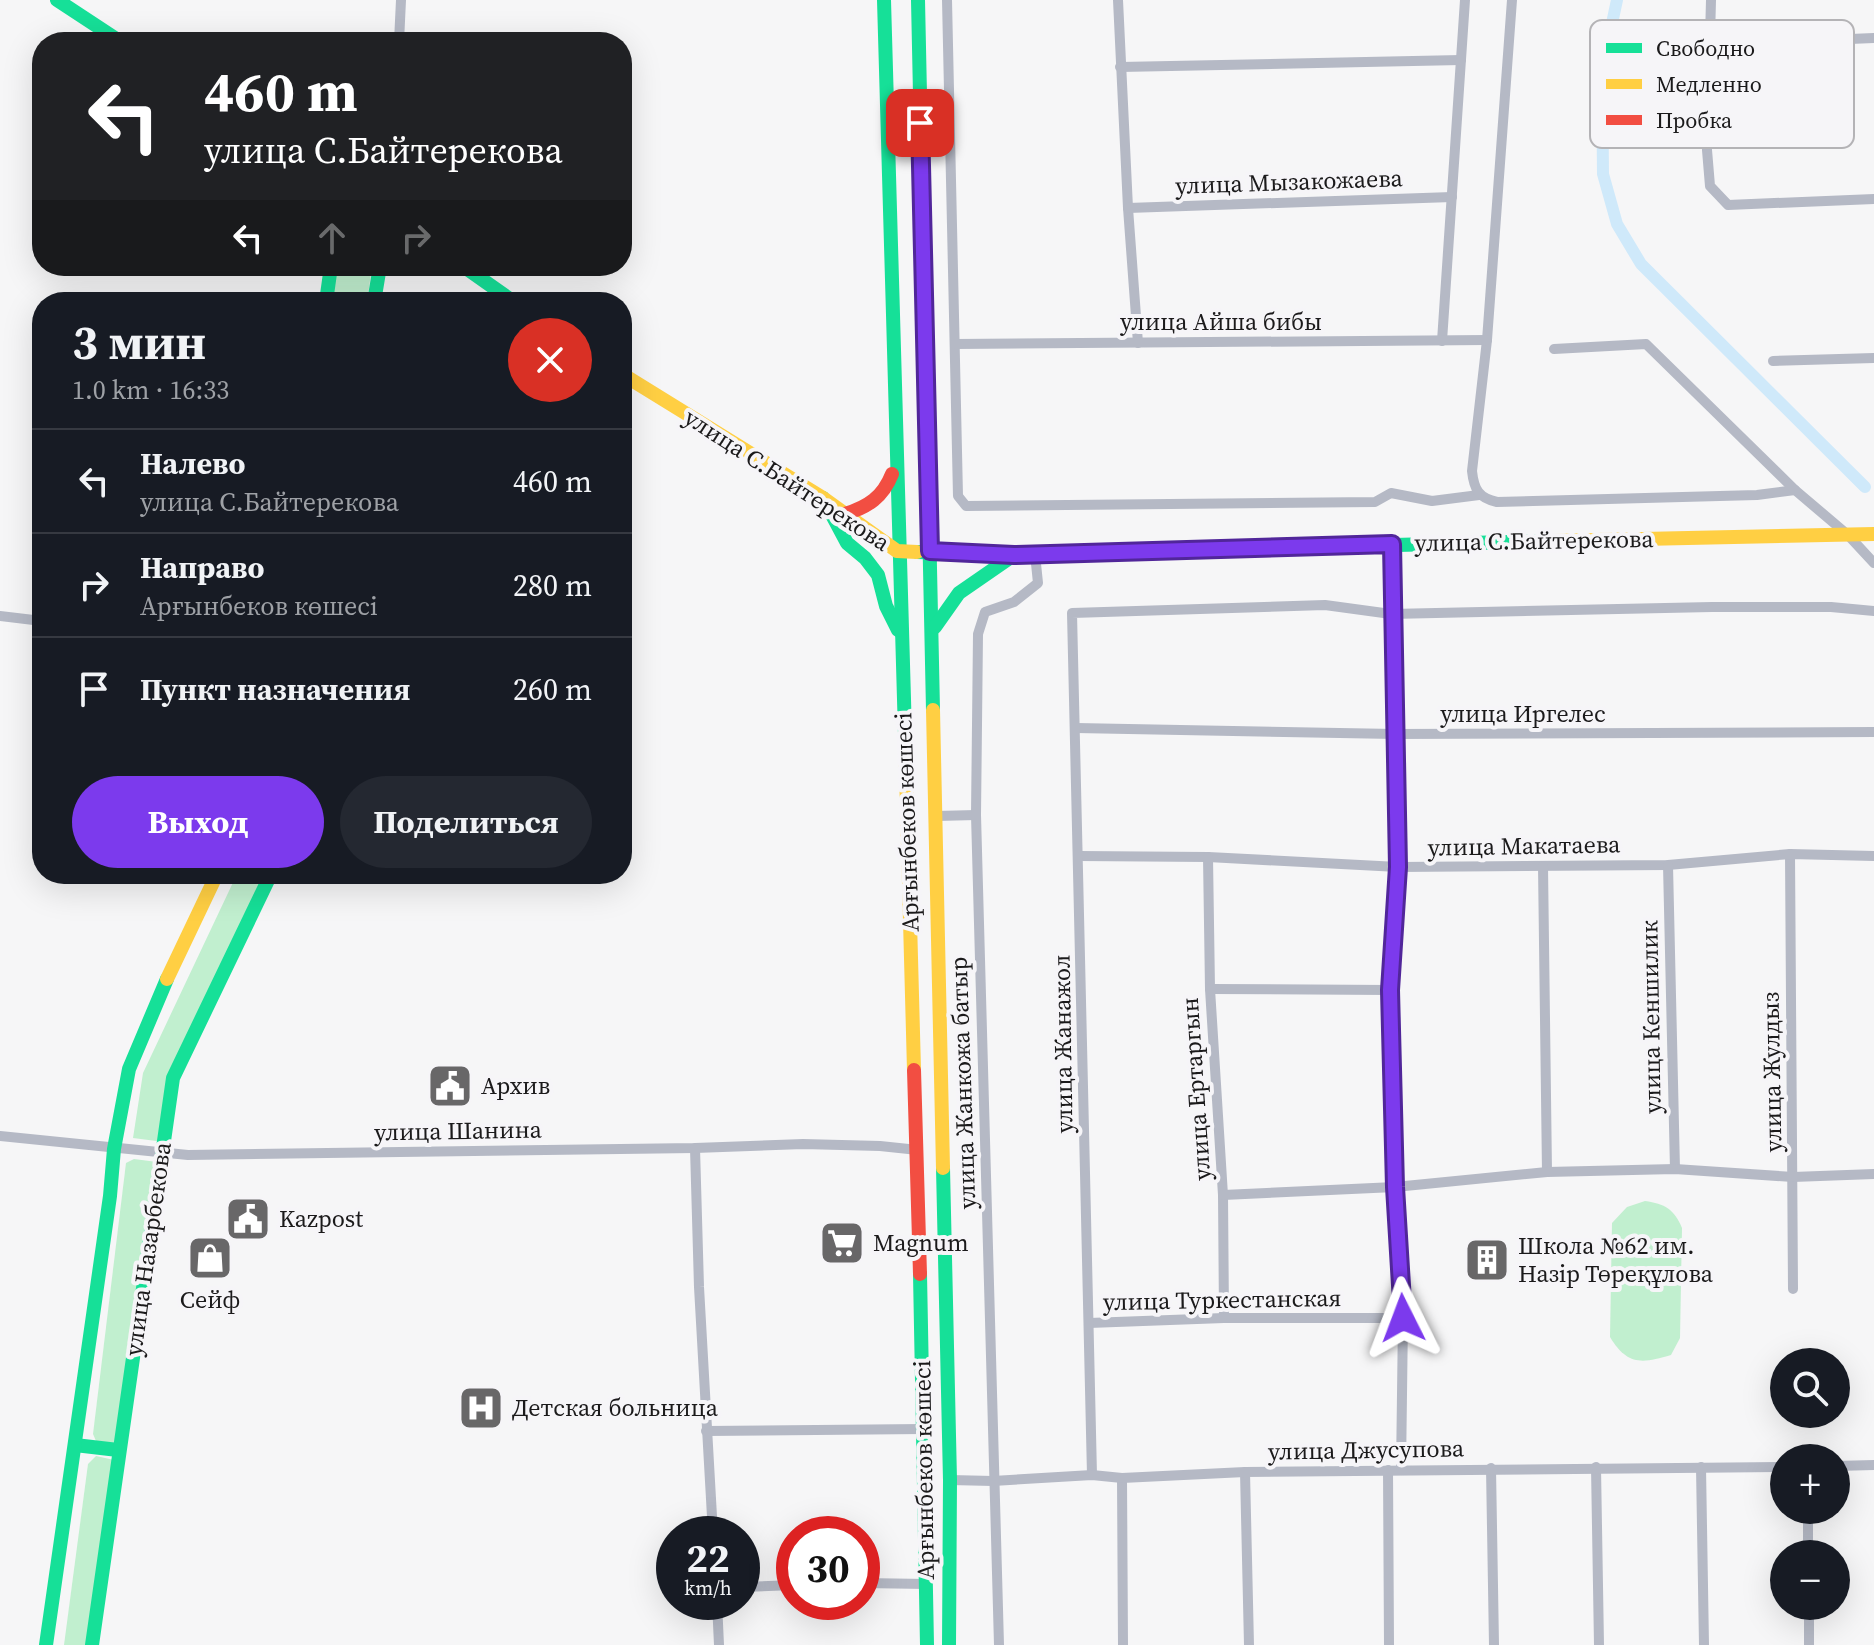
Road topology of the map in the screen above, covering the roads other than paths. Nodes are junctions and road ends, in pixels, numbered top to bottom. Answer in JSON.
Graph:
{"nodes":[{"id":1,"x":57,"y":0,"type":"edge"},
{"id":2,"x":401,"y":0,"type":"edge"},
{"id":3,"x":884,"y":0,"type":"edge"},
{"id":4,"x":918,"y":0,"type":"edge"},
{"id":5,"x":947,"y":0,"type":"edge"},
{"id":6,"x":1118,"y":0,"type":"edge"},
{"id":7,"x":1465,"y":0,"type":"edge"},
{"id":8,"x":1512,"y":0,"type":"edge"},
{"id":9,"x":1711,"y":0,"type":"edge"},
{"id":10,"x":1711,"y":20,"type":"edge"},
{"id":11,"x":106,"y":32,"type":"edge"},
{"id":12,"x":399,"y":32,"type":"edge"},
{"id":13,"x":1874,"y":38,"type":"edge"},
{"id":14,"x":1854,"y":39,"type":"edge"},
{"id":15,"x":1461,"y":60,"type":"junction"},
{"id":16,"x":1120,"y":67,"type":"junction"},
{"id":17,"x":1707,"y":148,"type":"edge"},
{"id":18,"x":1452,"y":197,"type":"junction"},
{"id":19,"x":1874,"y":199,"type":"edge"},
{"id":20,"x":1128,"y":208,"type":"junction"},
{"id":21,"x":477,"y":276,"type":"edge"},
{"id":22,"x":500,"y":292,"type":"edge"},
{"id":23,"x":1487,"y":340,"type":"junction"},
{"id":24,"x":1442,"y":341,"type":"junction"},
{"id":25,"x":1138,"y":343,"type":"junction"},
{"id":26,"x":955,"y":344,"type":"junction"},
{"id":27,"x":1554,"y":349,"type":"dead end"},
{"id":28,"x":1874,"y":358,"type":"edge"},
{"id":29,"x":1773,"y":361,"type":"dead end"},
{"id":30,"x":632,"y":380,"type":"edge"},
{"id":31,"x":895,"y":465,"type":"junction"},
{"id":32,"x":1795,"y":490,"type":"junction"},
{"id":33,"x":1479,"y":495,"type":"junction"},
{"id":34,"x":823,"y":498,"type":"junction"},
{"id":35,"x":845,"y":514,"type":"junction"},
{"id":36,"x":1874,"y":534,"type":"edge"},
{"id":37,"x":1848,"y":535,"type":"junction"},
{"id":38,"x":1392,"y":544,"type":"junction"},
{"id":39,"x":897,"y":551,"type":"junction"},
{"id":40,"x":930,"y":551,"type":"junction"},
{"id":41,"x":1035,"y":554,"type":"junction"},
{"id":42,"x":1014,"y":555,"type":"junction"},
{"id":43,"x":1874,"y":563,"type":"edge"},
{"id":44,"x":1874,"y":611,"type":"edge"},
{"id":45,"x":1391,"y":614,"type":"junction"},
{"id":46,"x":0,"y":616,"type":"edge"},
{"id":47,"x":32,"y":620,"type":"edge"},
{"id":48,"x":933,"y":632,"type":"junction"},
{"id":49,"x":900,"y":633,"type":"junction"},
{"id":50,"x":1076,"y":728,"type":"junction"},
{"id":51,"x":1874,"y":732,"type":"edge"},
{"id":52,"x":1395,"y":734,"type":"junction"},
{"id":53,"x":976,"y":815,"type":"junction"},
{"id":54,"x":937,"y":816,"type":"junction"},
{"id":55,"x":1790,"y":854,"type":"junction"},
{"id":56,"x":1079,"y":856,"type":"junction"},
{"id":57,"x":1874,"y":856,"type":"edge"},
{"id":58,"x":1208,"y":857,"type":"junction"},
{"id":59,"x":1668,"y":865,"type":"junction"},
{"id":60,"x":1543,"y":866,"type":"junction"},
{"id":61,"x":1398,"y":867,"type":"junction"},
{"id":62,"x":212,"y":884,"type":"edge"},
{"id":63,"x":266,"y":884,"type":"edge"},
{"id":64,"x":1210,"y":989,"type":"junction"},
{"id":65,"x":1390,"y":990,"type":"junction"},
{"id":66,"x":0,"y":1136,"type":"edge"},
{"id":67,"x":695,"y":1148,"type":"junction"},
{"id":68,"x":114,"y":1149,"type":"junction"},
{"id":69,"x":918,"y":1150,"type":"junction"},
{"id":70,"x":162,"y":1152,"type":"junction"},
{"id":71,"x":1675,"y":1169,"type":"junction"},
{"id":72,"x":1547,"y":1172,"type":"junction"},
{"id":73,"x":1874,"y":1174,"type":"edge"},
{"id":74,"x":1793,"y":1177,"type":"junction"},
{"id":75,"x":1395,"y":1187,"type":"junction"},
{"id":76,"x":1223,"y":1195,"type":"junction"},
{"id":77,"x":1793,"y":1289,"type":"dead end"},
{"id":78,"x":1224,"y":1318,"type":"junction"},
{"id":79,"x":1403,"y":1318,"type":"junction"},
{"id":80,"x":1089,"y":1323,"type":"junction"},
{"id":81,"x":924,"y":1429,"type":"junction"},
{"id":82,"x":706,"y":1431,"type":"junction"},
{"id":83,"x":75,"y":1445,"type":"junction"},
{"id":84,"x":118,"y":1450,"type":"junction"},
{"id":85,"x":1874,"y":1465,"type":"edge"},
{"id":86,"x":1850,"y":1466,"type":"edge"},
{"id":87,"x":1596,"y":1467,"type":"junction"},
{"id":88,"x":1701,"y":1467,"type":"junction"},
{"id":89,"x":1770,"y":1467,"type":"edge"},
{"id":90,"x":1491,"y":1468,"type":"junction"},
{"id":91,"x":1388,"y":1470,"type":"junction"},
{"id":92,"x":1401,"y":1470,"type":"junction"},
{"id":93,"x":1245,"y":1472,"type":"junction"},
{"id":94,"x":1092,"y":1475,"type":"junction"},
{"id":95,"x":1122,"y":1478,"type":"junction"},
{"id":96,"x":950,"y":1480,"type":"junction"},
{"id":97,"x":993,"y":1481,"type":"junction"},
{"id":98,"x":712,"y":1516,"type":"edge"},
{"id":99,"x":880,"y":1583,"type":"edge"},
{"id":100,"x":927,"y":1584,"type":"junction"},
{"id":101,"x":950,"y":1612,"type":"junction"},
{"id":102,"x":718,"y":1620,"type":"edge"},
{"id":103,"x":1809,"y":1620,"type":"edge"},
{"id":104,"x":46,"y":1645,"type":"edge"},
{"id":105,"x":92,"y":1645,"type":"edge"},
{"id":106,"x":719,"y":1645,"type":"edge"},
{"id":107,"x":925,"y":1645,"type":"edge"},
{"id":108,"x":949,"y":1645,"type":"edge"},
{"id":109,"x":958,"y":1645,"type":"edge"},
{"id":110,"x":999,"y":1645,"type":"edge"},
{"id":111,"x":1123,"y":1645,"type":"edge"},
{"id":112,"x":1249,"y":1645,"type":"edge"},
{"id":113,"x":1389,"y":1645,"type":"edge"},
{"id":114,"x":1494,"y":1645,"type":"edge"},
{"id":115,"x":1599,"y":1645,"type":"edge"},
{"id":116,"x":1704,"y":1645,"type":"edge"},
{"id":117,"x":1809,"y":1645,"type":"edge"}],
"edges":[{"from":1,"to":11,"type":"main road"},
{"from":2,"to":12,"type":"street"},
{"from":3,"to":31,"type":"main road","name":"Арғынбеков көшесі"},
{"from":4,"to":40,"type":"main road","name":"Арғынбеков көшесі"},
{"from":5,"to":26,"type":"street"},
{"from":6,"to":16,"type":"street"},
{"from":7,"to":15,"type":"street"},
{"from":8,"to":23,"type":"street"},
{"from":9,"to":10,"type":"street"},
{"from":13,"to":14,"type":"street"},
{"from":15,"to":16,"type":"street"},
{"from":15,"to":18,"type":"street"},
{"from":16,"to":20,"type":"street"},
{"from":17,"to":19,"type":"street"},
{"from":18,"to":20,"type":"street","name":"улица Мызакожаева"},
{"from":18,"to":24,"type":"street"},
{"from":20,"to":25,"type":"street"},
{"from":21,"to":22,"type":"main road"},
{"from":23,"to":24,"type":"street","name":"улица Айша бибы"},
{"from":23,"to":33,"type":"street"},
{"from":24,"to":25,"type":"street","name":"улица Айша бибы"},
{"from":25,"to":26,"type":"street","name":"улица Айша бибы"},
{"from":26,"to":33,"type":"street"},
{"from":27,"to":32,"type":"street"},
{"from":28,"to":29,"type":"street"},
{"from":30,"to":34,"type":"main road","name":"улица С.Байтерекова"},
{"from":31,"to":35,"type":"main road"},
{"from":31,"to":39,"type":"main road","name":"Арғынбеков көшесі"},
{"from":32,"to":33,"type":"street"},
{"from":32,"to":37,"type":"street"},
{"from":34,"to":35,"type":"main road","name":"улица С.Байтерекова"},
{"from":34,"to":49,"type":"main road"},
{"from":35,"to":39,"type":"main road","name":"улица С.Байтерекова"},
{"from":36,"to":37,"type":"main road","name":"улица С.Байтерекова"},
{"from":37,"to":38,"type":"main road","name":"улица С.Байтерекова"},
{"from":37,"to":43,"type":"street"},
{"from":38,"to":41,"type":"main road","name":"улица С.Байтерекова"},
{"from":38,"to":45,"type":"street"},
{"from":39,"to":40,"type":"main road","name":"улица С.Байтерекова"},
{"from":39,"to":49,"type":"main road","name":"Арғынбеков көшесі"},
{"from":40,"to":42,"type":"main road","name":"улица С.Байтерекова"},
{"from":40,"to":48,"type":"main road","name":"Арғынбеков көшесі"},
{"from":41,"to":42,"type":"main road","name":"улица С.Байтерекова"},
{"from":41,"to":53,"type":"street","name":"улица Жанкожа батыр"},
{"from":42,"to":48,"type":"main road"},
{"from":44,"to":45,"type":"street"},
{"from":45,"to":50,"type":"street","name":"улица Жанажол"},
{"from":45,"to":52,"type":"street"},
{"from":46,"to":47,"type":"street"},
{"from":48,"to":54,"type":"main road","name":"Арғынбеков көшесі"},
{"from":49,"to":69,"type":"main road","name":"Арғынбеков көшесі"},
{"from":50,"to":52,"type":"street","name":"улица Иргелес"},
{"from":50,"to":56,"type":"street","name":"улица Жанажол"},
{"from":51,"to":52,"type":"street","name":"улица Иргелес"},
{"from":52,"to":61,"type":"street"},
{"from":53,"to":54,"type":"street"},
{"from":53,"to":97,"type":"street","name":"улица Жанкожа батыр"},
{"from":54,"to":96,"type":"main road","name":"Арғынбеков көшесі"},
{"from":55,"to":57,"type":"street","name":"улица Макатаева"},
{"from":55,"to":59,"type":"street","name":"улица Макатаева"},
{"from":55,"to":74,"type":"street","name":"улица Жулдыз"},
{"from":56,"to":58,"type":"street","name":"улица Макатаева"},
{"from":56,"to":80,"type":"street","name":"улица Жанажол"},
{"from":58,"to":61,"type":"street","name":"улица Макатаева"},
{"from":58,"to":64,"type":"street","name":"улица Ертаргын"},
{"from":59,"to":60,"type":"street","name":"улица Макатаева"},
{"from":59,"to":71,"type":"street","name":"улица Кеншилик"},
{"from":60,"to":61,"type":"street","name":"улица Макатаева"},
{"from":60,"to":72,"type":"street"},
{"from":61,"to":65,"type":"street"},
{"from":62,"to":68,"type":"main road","name":"улица Назарбекова"},
{"from":63,"to":70,"type":"main road","name":"улица Назарбекова"},
{"from":64,"to":65,"type":"street"},
{"from":64,"to":76,"type":"street","name":"улица Ертаргын"},
{"from":65,"to":75,"type":"street"},
{"from":66,"to":68,"type":"street","name":"улица Шанина"},
{"from":67,"to":69,"type":"street","name":"улица Шанина"},
{"from":67,"to":70,"type":"street","name":"улица Шанина"},
{"from":67,"to":82,"type":"street"},
{"from":68,"to":70,"type":"street","name":"улица Шанина"},
{"from":68,"to":83,"type":"main road","name":"улица Назарбекова"},
{"from":69,"to":81,"type":"main road","name":"Арғынбеков көшесі"},
{"from":70,"to":84,"type":"main road","name":"улица Назарбекова"},
{"from":71,"to":72,"type":"street"},
{"from":71,"to":74,"type":"street"},
{"from":72,"to":75,"type":"street"},
{"from":73,"to":74,"type":"street"},
{"from":74,"to":77,"type":"street","name":"улица Жулдыз"},
{"from":75,"to":76,"type":"street"},
{"from":75,"to":79,"type":"street"},
{"from":76,"to":78,"type":"street","name":"улица Ертаргын"},
{"from":78,"to":79,"type":"street","name":"улица Туркестанская"},
{"from":78,"to":80,"type":"street","name":"улица Туркестанская"},
{"from":79,"to":92,"type":"street"},
{"from":80,"to":94,"type":"street","name":"улица Жанажол"},
{"from":81,"to":82,"type":"street"},
{"from":81,"to":100,"type":"main road","name":"Арғынбеков көшесі"},
{"from":82,"to":98,"type":"street"},
{"from":83,"to":84,"type":"main road"},
{"from":83,"to":104,"type":"main road","name":"улица Назарбекова"},
{"from":84,"to":105,"type":"main road","name":"улица Назарбекова"},
{"from":85,"to":86,"type":"street"},
{"from":87,"to":88,"type":"street","name":"улица Джусупова"},
{"from":87,"to":90,"type":"street","name":"улица Джусупова"},
{"from":87,"to":115,"type":"street"},
{"from":88,"to":89,"type":"street","name":"улица Джусупова"},
{"from":88,"to":116,"type":"street"},
{"from":90,"to":92,"type":"street","name":"улица Джусупова"},
{"from":90,"to":114,"type":"street"},
{"from":91,"to":92,"type":"street","name":"улица Джусупова"},
{"from":91,"to":93,"type":"street","name":"улица Джусупова"},
{"from":91,"to":113,"type":"street"},
{"from":93,"to":95,"type":"street","name":"улица Джусупова"},
{"from":93,"to":112,"type":"street"},
{"from":94,"to":95,"type":"street","name":"улица Джусупова"},
{"from":94,"to":97,"type":"street","name":"улица Джусупова"},
{"from":95,"to":111,"type":"street"},
{"from":96,"to":97,"type":"street","name":"улица Джусупова"},
{"from":96,"to":101,"type":"main road","name":"Арғынбеков көшесі"},
{"from":97,"to":110,"type":"street","name":"улица Жанкожа батыр"},
{"from":99,"to":100,"type":"street"},
{"from":100,"to":107,"type":"main road","name":"Арғынбеков көшесі"},
{"from":101,"to":108,"type":"main road","name":"Арғынбеков көшесі"},
{"from":101,"to":109,"type":"main road"},
{"from":102,"to":106,"type":"street"},
{"from":103,"to":117,"type":"street"}]}
